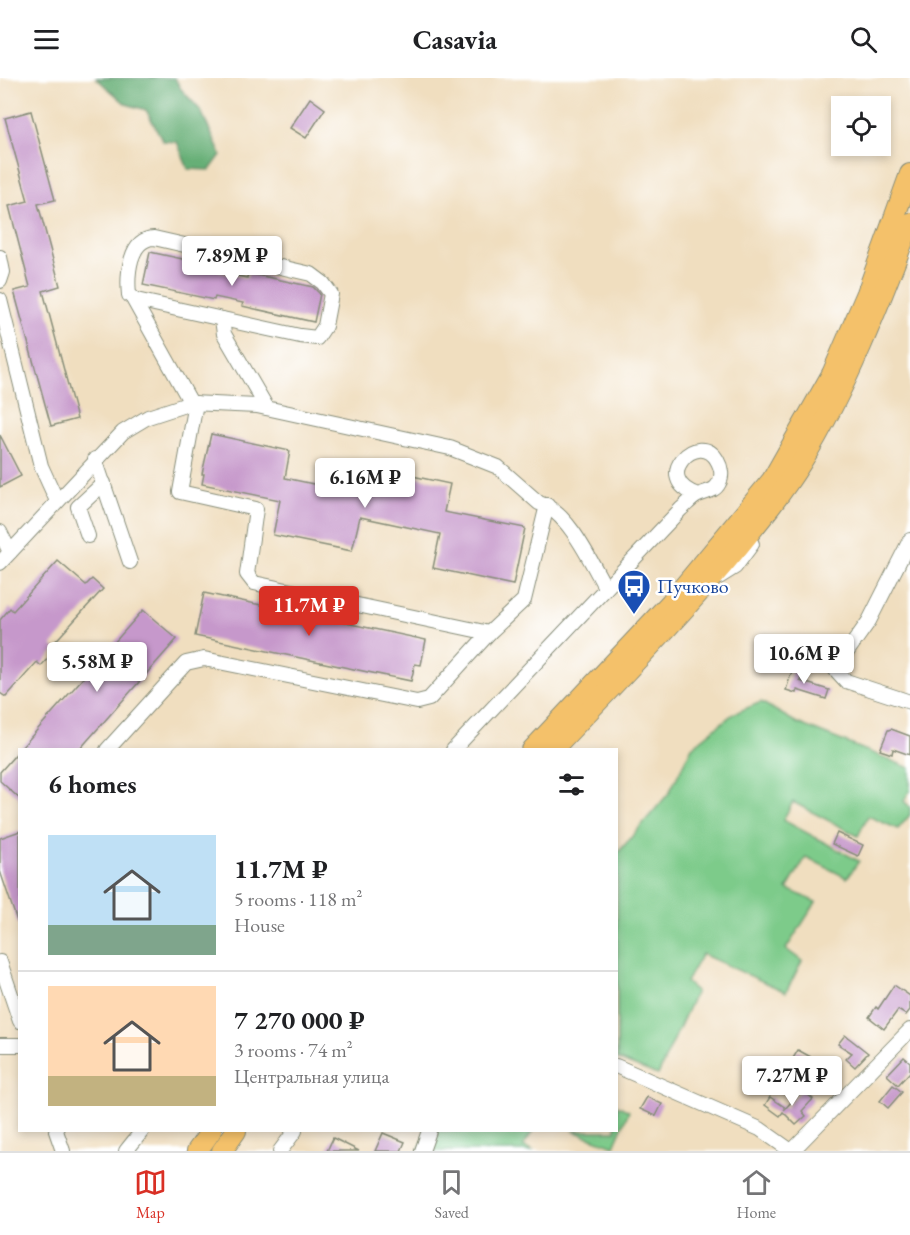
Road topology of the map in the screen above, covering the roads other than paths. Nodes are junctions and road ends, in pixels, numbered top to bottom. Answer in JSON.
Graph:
{"nodes":[{"id":1,"x":910,"y":174,"type":"edge"},
{"id":2,"x":910,"y":224,"type":"edge"},
{"id":3,"x":0,"y":257,"type":"edge"},
{"id":4,"x":0,"y":282,"type":"edge"},
{"id":5,"x":132,"y":297,"type":"junction"},
{"id":6,"x":0,"y":300,"type":"edge"},
{"id":7,"x":222,"y":319,"type":"junction"},
{"id":8,"x":194,"y":403,"type":"junction"},
{"id":9,"x":267,"y":408,"type":"junction"},
{"id":10,"x":96,"y":459,"type":"junction"},
{"id":11,"x":104,"y":483,"type":"junction"},
{"id":12,"x":680,"y":484,"type":"junction"},
{"id":13,"x":698,"y":495,"type":"junction"},
{"id":14,"x":57,"y":501,"type":"junction"},
{"id":15,"x":547,"y":506,"type":"junction"},
{"id":16,"x":681,"y":509,"type":"junction"},
{"id":17,"x":0,"y":532,"type":"edge"},
{"id":18,"x":88,"y":536,"type":"dead end"},
{"id":19,"x":910,"y":540,"type":"edge"},
{"id":20,"x":10,"y":552,"type":"junction"},
{"id":21,"x":0,"y":562,"type":"edge"},
{"id":22,"x":130,"y":562,"type":"dead end"},
{"id":23,"x":605,"y":586,"type":"junction"},
{"id":24,"x":489,"y":633,"type":"junction"},
{"id":25,"x":910,"y":702,"type":"edge"},
{"id":26,"x":109,"y":748,"type":"edge"},
{"id":27,"x":455,"y":748,"type":"edge"},
{"id":28,"x":534,"y":748,"type":"edge"},
{"id":29,"x":554,"y":748,"type":"edge"},
{"id":30,"x":0,"y":962,"type":"edge"},
{"id":31,"x":18,"y":1015,"type":"edge"},
{"id":32,"x":910,"y":1030,"type":"edge"},
{"id":33,"x":0,"y":1045,"type":"edge"},
{"id":34,"x":18,"y":1045,"type":"edge"},
{"id":35,"x":618,"y":1067,"type":"edge"},
{"id":36,"x":57,"y":1132,"type":"edge"},
{"id":37,"x":141,"y":1132,"type":"edge"},
{"id":38,"x":210,"y":1132,"type":"edge"},
{"id":39,"x":235,"y":1132,"type":"edge"},
{"id":40,"x":294,"y":1132,"type":"edge"},
{"id":41,"x":429,"y":1132,"type":"edge"},
{"id":42,"x":63,"y":1151,"type":"edge"},
{"id":43,"x":126,"y":1151,"type":"edge"},
{"id":44,"x":197,"y":1151,"type":"edge"},
{"id":45,"x":222,"y":1151,"type":"edge"},
{"id":46,"x":280,"y":1151,"type":"edge"},
{"id":47,"x":422,"y":1151,"type":"edge"},
{"id":48,"x":791,"y":1151,"type":"edge"}],
"edges":[{"from":1,"to":28,"type":"highway"},
{"from":2,"to":29,"type":"highway"},
{"from":3,"to":4,"type":"street"},
{"from":5,"to":7,"type":"street"},
{"from":5,"to":7,"type":"street"},
{"from":5,"to":8,"type":"street"},
{"from":6,"to":14,"type":"street"},
{"from":7,"to":9,"type":"street"},
{"from":8,"to":9,"type":"street"},
{"from":8,"to":10,"type":"street"},
{"from":8,"to":24,"type":"street"},
{"from":9,"to":15,"type":"street"},
{"from":10,"to":11,"type":"street"},
{"from":10,"to":14,"type":"street"},
{"from":11,"to":18,"type":"street"},
{"from":11,"to":22,"type":"street"},
{"from":12,"to":13,"type":"street"},
{"from":12,"to":13,"type":"street"},
{"from":12,"to":16,"type":"street"},
{"from":13,"to":16,"type":"street"},
{"from":14,"to":20,"type":"street"},
{"from":15,"to":23,"type":"street"},
{"from":15,"to":24,"type":"street"},
{"from":16,"to":23,"type":"street"},
{"from":17,"to":20,"type":"street"},
{"from":19,"to":25,"type":"street"},
{"from":20,"to":21,"type":"street"},
{"from":23,"to":27,"type":"street"},
{"from":24,"to":26,"type":"street"},
{"from":30,"to":31,"type":"street"},
{"from":32,"to":48,"type":"street"},
{"from":33,"to":34,"type":"street"},
{"from":35,"to":48,"type":"street"},
{"from":36,"to":42,"type":"street"},
{"from":37,"to":43,"type":"street"},
{"from":38,"to":44,"type":"highway"},
{"from":39,"to":45,"type":"highway"},
{"from":40,"to":46,"type":"street"},
{"from":41,"to":47,"type":"street"}]}
